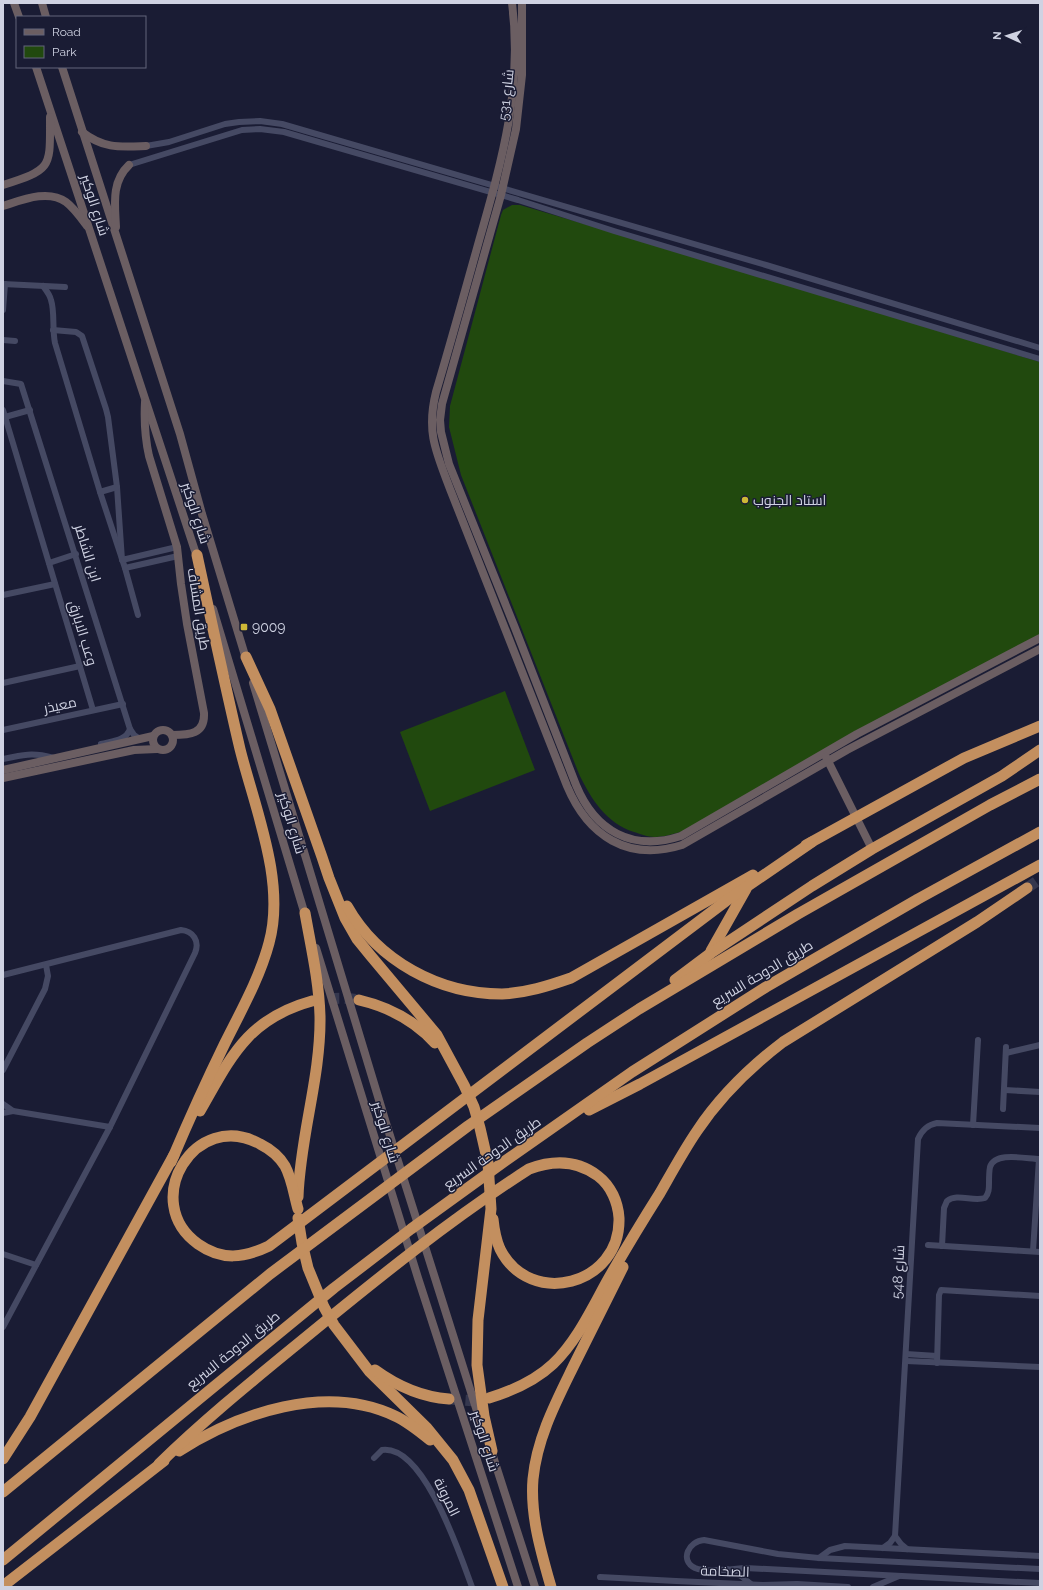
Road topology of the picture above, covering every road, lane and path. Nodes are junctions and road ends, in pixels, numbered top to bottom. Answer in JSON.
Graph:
{"nodes":[{"id":1,"x":14,"y":3,"type":"edge"},
{"id":2,"x":42,"y":3,"type":"edge"},
{"id":3,"x":512,"y":3,"type":"edge"},
{"id":4,"x":522,"y":3,"type":"edge"},
{"id":5,"x":19,"y":16,"type":"edge"},
{"id":6,"x":46,"y":16,"type":"edge"},
{"id":7,"x":36,"y":68,"type":"edge"},
{"id":8,"x":62,"y":68,"type":"edge"},
{"id":9,"x":50,"y":110,"type":"junction"},
{"id":10,"x":225,"y":124,"type":"junction"},
{"id":11,"x":82,"y":132,"type":"junction"},
{"id":12,"x":228,"y":134,"type":"junction"},
{"id":13,"x":146,"y":146,"type":"joint"},
{"id":14,"x":129,"y":165,"type":"joint"},
{"id":15,"x":3,"y":185,"type":"edge"},
{"id":16,"x":498,"y":190,"type":"junction"},
{"id":17,"x":3,"y":206,"type":"edge"},
{"id":18,"x":90,"y":229,"type":"junction"},
{"id":19,"x":116,"y":236,"type":"junction"},
{"id":20,"x":4,"y":284,"type":"edge"},
{"id":21,"x":43,"y":286,"type":"junction"},
{"id":22,"x":65,"y":287,"type":"dead end"},
{"id":23,"x":3,"y":310,"type":"edge"},
{"id":24,"x":53,"y":330,"type":"junction"},
{"id":25,"x":3,"y":340,"type":"edge"},
{"id":26,"x":15,"y":341,"type":"dead end"},
{"id":27,"x":1040,"y":348,"type":"edge"},
{"id":28,"x":1040,"y":358,"type":"edge"},
{"id":29,"x":3,"y":381,"type":"edge"},
{"id":30,"x":145,"y":396,"type":"junction"},
{"id":31,"x":30,"y":410,"type":"junction"},
{"id":32,"x":4,"y":414,"type":"edge"},
{"id":33,"x":117,"y":487,"type":"junction"},
{"id":34,"x":100,"y":492,"type":"junction"},
{"id":35,"x":177,"y":547,"type":"junction"},
{"id":36,"x":76,"y":554,"type":"junction"},
{"id":37,"x":196,"y":555,"type":"junction"},
{"id":38,"x":178,"y":556,"type":"junction"},
{"id":39,"x":122,"y":560,"type":"junction"},
{"id":40,"x":49,"y":563,"type":"junction"},
{"id":41,"x":125,"y":568,"type":"junction"},
{"id":42,"x":56,"y":584,"type":"junction"},
{"id":43,"x":3,"y":595,"type":"edge"},
{"id":44,"x":138,"y":615,"type":"dead end"},
{"id":45,"x":1040,"y":638,"type":"edge"},
{"id":46,"x":1040,"y":649,"type":"edge"},
{"id":47,"x":246,"y":657,"type":"junction"},
{"id":48,"x":80,"y":666,"type":"junction"},
{"id":49,"x":3,"y":683,"type":"edge"},
{"id":50,"x":123,"y":704,"type":"junction"},
{"id":51,"x":93,"y":710,"type":"junction"},
{"id":52,"x":1040,"y":726,"type":"edge"},
{"id":53,"x":130,"y":729,"type":"junction"},
{"id":54,"x":3,"y":730,"type":"edge"},
{"id":55,"x":172,"y":735,"type":"junction"},
{"id":56,"x":153,"y":736,"type":"junction"},
{"id":57,"x":140,"y":739,"type":"junction"},
{"id":58,"x":156,"y":749,"type":"junction"},
{"id":59,"x":1040,"y":750,"type":"edge"},
{"id":60,"x":3,"y":752,"type":"edge"},
{"id":61,"x":79,"y":753,"type":"junction"},
{"id":62,"x":826,"y":757,"type":"junction"},
{"id":63,"x":55,"y":758,"type":"junction"},
{"id":64,"x":4,"y":759,"type":"edge"},
{"id":65,"x":3,"y":770,"type":"edge"},
{"id":66,"x":3,"y":778,"type":"edge"},
{"id":67,"x":1040,"y":779,"type":"edge"},
{"id":68,"x":856,"y":818,"type":"junction"},
{"id":69,"x":1040,"y":832,"type":"edge"},
{"id":70,"x":812,"y":842,"type":"junction"},
{"id":71,"x":872,"y":849,"type":"junction"},
{"id":72,"x":322,"y":857,"type":"junction"},
{"id":73,"x":1040,"y":865,"type":"edge"},
{"id":74,"x":747,"y":887,"type":"junction"},
{"id":75,"x":1027,"y":888,"type":"tunnel mouth"},
{"id":76,"x":305,"y":913,"type":"junction"},
{"id":77,"x":710,"y":953,"type":"junction"},
{"id":78,"x":46,"y":965,"type":"junction"},
{"id":79,"x":3,"y":975,"type":"edge"},
{"id":80,"x":359,"y":1000,"type":"tunnel mouth"},
{"id":81,"x":312,"y":1001,"type":"tunnel mouth"},
{"id":82,"x":638,"y":1009,"type":"junction"},
{"id":83,"x":978,"y":1040,"type":"dead end"},
{"id":84,"x":1040,"y":1044,"type":"edge"},
{"id":85,"x":453,"y":1065,"type":"junction"},
{"id":86,"x":3,"y":1070,"type":"edge"},
{"id":87,"x":1004,"y":1090,"type":"junction"},
{"id":88,"x":1040,"y":1092,"type":"edge"},
{"id":89,"x":3,"y":1104,"type":"edge"},
{"id":90,"x":1003,"y":1109,"type":"dead end"},
{"id":91,"x":13,"y":1111,"type":"junction"},
{"id":92,"x":3,"y":1114,"type":"edge"},
{"id":93,"x":973,"y":1125,"type":"junction"},
{"id":94,"x":110,"y":1127,"type":"junction"},
{"id":95,"x":556,"y":1127,"type":"junction"},
{"id":96,"x":1040,"y":1128,"type":"edge"},
{"id":97,"x":1039,"y":1159,"type":"edge"},
{"id":98,"x":171,"y":1162,"type":"junction"},
{"id":99,"x":658,"y":1196,"type":"junction"},
{"id":100,"x":491,"y":1206,"type":"junction"},
{"id":101,"x":298,"y":1214,"type":"junction"},
{"id":102,"x":928,"y":1245,"type":"dead end"},
{"id":103,"x":942,"y":1246,"type":"junction"},
{"id":104,"x":1033,"y":1251,"type":"junction"},
{"id":105,"x":1040,"y":1252,"type":"edge"},
{"id":106,"x":3,"y":1254,"type":"edge"},
{"id":107,"x":36,"y":1265,"type":"junction"},
{"id":108,"x":1040,"y":1296,"type":"edge"},
{"id":109,"x":3,"y":1327,"type":"edge"},
{"id":110,"x":906,"y":1354,"type":"junction"},
{"id":111,"x":359,"y":1357,"type":"junction"},
{"id":112,"x":937,"y":1359,"type":"junction"},
{"id":113,"x":906,"y":1361,"type":"junction"},
{"id":114,"x":1040,"y":1367,"type":"edge"},
{"id":115,"x":489,"y":1398,"type":"tunnel mouth"},
{"id":116,"x":449,"y":1399,"type":"tunnel mouth"},
{"id":117,"x":492,"y":1451,"type":"junction"},
{"id":118,"x":374,"y":1458,"type":"dead end"},
{"id":119,"x":3,"y":1459,"type":"edge"},
{"id":120,"x":453,"y":1460,"type":"junction"},
{"id":121,"x":159,"y":1464,"type":"junction"},
{"id":122,"x":3,"y":1492,"type":"edge"},
{"id":123,"x":895,"y":1536,"type":"junction"},
{"id":124,"x":883,"y":1548,"type":"junction"},
{"id":125,"x":908,"y":1550,"type":"junction"},
{"id":126,"x":1040,"y":1556,"type":"edge"},
{"id":127,"x":819,"y":1558,"type":"junction"},
{"id":128,"x":3,"y":1560,"type":"edge"},
{"id":129,"x":726,"y":1569,"type":"junction"},
{"id":130,"x":1040,"y":1569,"type":"edge"},
{"id":131,"x":901,"y":1575,"type":"junction"},
{"id":132,"x":600,"y":1577,"type":"dead end"},
{"id":133,"x":1040,"y":1583,"type":"edge"},
{"id":134,"x":751,"y":1584,"type":"junction"},
{"id":135,"x":3,"y":1586,"type":"edge"},
{"id":136,"x":764,"y":1586,"type":"edge"},
{"id":137,"x":777,"y":1586,"type":"edge"},
{"id":138,"x":472,"y":1587,"type":"edge"},
{"id":139,"x":503,"y":1587,"type":"edge"},
{"id":140,"x":518,"y":1587,"type":"edge"},
{"id":141,"x":535,"y":1587,"type":"edge"},
{"id":142,"x":551,"y":1587,"type":"edge"},
{"id":143,"x":848,"y":1587,"type":"edge"},
{"id":144,"x":873,"y":1587,"type":"edge"}],
"edges":[{"from":1,"to":5,"type":"main road"},
{"from":2,"to":6,"type":"main road"},
{"from":3,"to":16,"type":"main road","name":"شارع 531"},
{"from":4,"to":16,"type":"main road","name":"شارع 531"},
{"from":7,"to":9,"type":"main road","name":"شارع الوكير"},
{"from":8,"to":11,"type":"main road","name":"شارع الوكير"},
{"from":9,"to":15,"type":"main road"},
{"from":9,"to":18,"type":"main road","name":"شارع الوكير"},
{"from":10,"to":12,"type":"street"},
{"from":10,"to":13,"type":"street"},
{"from":10,"to":16,"type":"street"},
{"from":11,"to":13,"type":"main road"},
{"from":11,"to":19,"type":"main road","name":"شارع الوكير"},
{"from":12,"to":14,"type":"street"},
{"from":12,"to":16,"type":"street"},
{"from":14,"to":19,"type":"main road"},
{"from":16,"to":27,"type":"street"},
{"from":16,"to":28,"type":"street"},
{"from":16,"to":62,"type":"main road"},
{"from":17,"to":18,"type":"main road"},
{"from":18,"to":30,"type":"main road","name":"شارع الوكير"},
{"from":19,"to":47,"type":"main road","name":"شارع الوكير"},
{"from":20,"to":21,"type":"street"},
{"from":20,"to":23,"type":"street"},
{"from":21,"to":22,"type":"street"},
{"from":21,"to":24,"type":"street"},
{"from":24,"to":33,"type":"street"},
{"from":24,"to":34,"type":"street"},
{"from":25,"to":26,"type":"street"},
{"from":29,"to":31,"type":"street","name":"ابن الشاطر"},
{"from":30,"to":35,"type":"main road","name":"طريق المشاف"},
{"from":30,"to":37,"type":"main road","name":"شارع الوكير"},
{"from":31,"to":32,"type":"street","name":"وعب الابارق"},
{"from":31,"to":36,"type":"street","name":"ابن الشاطر"},
{"from":32,"to":40,"type":"street","name":"وعب الابارق"},
{"from":33,"to":34,"type":"street"},
{"from":33,"to":39,"type":"street"},
{"from":34,"to":39,"type":"street"},
{"from":35,"to":38,"type":"main road","name":"طريق المشاف"},
{"from":35,"to":39,"type":"street"},
{"from":36,"to":40,"type":"street"},
{"from":36,"to":50,"type":"street","name":"ابن الشاطر"},
{"from":37,"to":76,"type":"main road","name":"شارع الوكير"},
{"from":37,"to":98,"type":"highway"},
{"from":38,"to":41,"type":"street"},
{"from":38,"to":55,"type":"main road","name":"طريق المشاف"},
{"from":39,"to":41,"type":"street"},
{"from":40,"to":42,"type":"street","name":"وعب الابارق"},
{"from":41,"to":44,"type":"street"},
{"from":42,"to":43,"type":"street"},
{"from":42,"to":48,"type":"street","name":"وعب الابارق"},
{"from":45,"to":62,"type":"main road"},
{"from":46,"to":62,"type":"main road"},
{"from":47,"to":72,"type":"highway"},
{"from":47,"to":117,"type":"main road","name":"شارع الوكير"},
{"from":48,"to":49,"type":"street"},
{"from":48,"to":51,"type":"street","name":"وعب الابارق"},
{"from":50,"to":51,"type":"street","name":"معيذر"},
{"from":50,"to":53,"type":"street","name":"ابن الشاطر"},
{"from":51,"to":54,"type":"street","name":"معيذر"},
{"from":52,"to":68,"type":"highway"},
{"from":53,"to":57,"type":"street","name":"ابن الشاطر"},
{"from":53,"to":61,"type":"street"},
{"from":55,"to":56,"type":"main road"},
{"from":55,"to":58,"type":"main road"},
{"from":56,"to":57,"type":"main road"},
{"from":56,"to":58,"type":"main road"},
{"from":57,"to":61,"type":"main road"},
{"from":58,"to":66,"type":"main road"},
{"from":59,"to":71,"type":"highway"},
{"from":60,"to":64,"type":"street"},
{"from":61,"to":63,"type":"main road"},
{"from":62,"to":68,"type":"main road"},
{"from":63,"to":64,"type":"street"},
{"from":63,"to":65,"type":"main road"},
{"from":67,"to":82,"type":"highway"},
{"from":68,"to":70,"type":"highway"},
{"from":68,"to":71,"type":"main road"},
{"from":69,"to":95,"type":"highway","name":"طريق الدوحة السريع"},
{"from":70,"to":72,"type":"highway"},
{"from":70,"to":74,"type":"highway"},
{"from":71,"to":77,"type":"highway"},
{"from":72,"to":85,"type":"highway"},
{"from":73,"to":95,"type":"highway"},
{"from":74,"to":77,"type":"highway"},
{"from":74,"to":101,"type":"highway"},
{"from":75,"to":99,"type":"highway"},
{"from":76,"to":101,"type":"highway"},
{"from":76,"to":140,"type":"main road","name":"شارع الوكير"},
{"from":77,"to":82,"type":"highway"},
{"from":78,"to":79,"type":"street"},
{"from":78,"to":86,"type":"street"},
{"from":78,"to":94,"type":"street"},
{"from":80,"to":85,"type":"highway"},
{"from":81,"to":98,"type":"highway"},
{"from":82,"to":122,"type":"highway"},
{"from":83,"to":93,"type":"street"},
{"from":84,"to":87,"type":"street"},
{"from":85,"to":100,"type":"highway"},
{"from":87,"to":88,"type":"street"},
{"from":87,"to":90,"type":"street"},
{"from":89,"to":91,"type":"street"},
{"from":91,"to":92,"type":"street"},
{"from":91,"to":94,"type":"street"},
{"from":93,"to":96,"type":"street","name":"شارع 548"},
{"from":93,"to":110,"type":"street","name":"شارع 548"},
{"from":94,"to":107,"type":"street"},
{"from":95,"to":128,"type":"highway","name":"طريق الدوحة السريع"},
{"from":97,"to":103,"type":"street"},
{"from":97,"to":104,"type":"street"},
{"from":98,"to":119,"type":"highway"},
{"from":99,"to":115,"type":"highway"},
{"from":99,"to":142,"type":"highway"},
{"from":100,"to":117,"type":"highway"},
{"from":100,"to":121,"type":"highway"},
{"from":101,"to":111,"type":"highway"},
{"from":102,"to":103,"type":"street"},
{"from":103,"to":104,"type":"street"},
{"from":104,"to":105,"type":"street"},
{"from":106,"to":107,"type":"street"},
{"from":107,"to":109,"type":"street"},
{"from":108,"to":112,"type":"street"},
{"from":110,"to":112,"type":"street"},
{"from":110,"to":113,"type":"street","name":"شارع 548"},
{"from":111,"to":116,"type":"highway"},
{"from":111,"to":120,"type":"highway"},
{"from":112,"to":113,"type":"street"},
{"from":112,"to":114,"type":"street"},
{"from":113,"to":123,"type":"street","name":"شارع 548"},
{"from":117,"to":141,"type":"main road","name":"شارع الوكير"},
{"from":118,"to":138,"type":"street","name":"المرونة"},
{"from":120,"to":121,"type":"highway"},
{"from":120,"to":139,"type":"highway"},
{"from":121,"to":135,"type":"highway"},
{"from":123,"to":124,"type":"street"},
{"from":123,"to":125,"type":"street"},
{"from":124,"to":125,"type":"street"},
{"from":124,"to":127,"type":"street"},
{"from":125,"to":126,"type":"street"},
{"from":127,"to":129,"type":"street"},
{"from":127,"to":130,"type":"street"},
{"from":129,"to":131,"type":"street"},
{"from":129,"to":134,"type":"street"},
{"from":131,"to":133,"type":"street"},
{"from":131,"to":144,"type":"street"},
{"from":132,"to":134,"type":"street","name":"الصخامة"},
{"from":134,"to":136,"type":"street","name":"الصخامة"},
{"from":136,"to":137,"type":"street","name":"الصخامة"},
{"from":137,"to":143,"type":"street","name":"الصخامة"}]}
